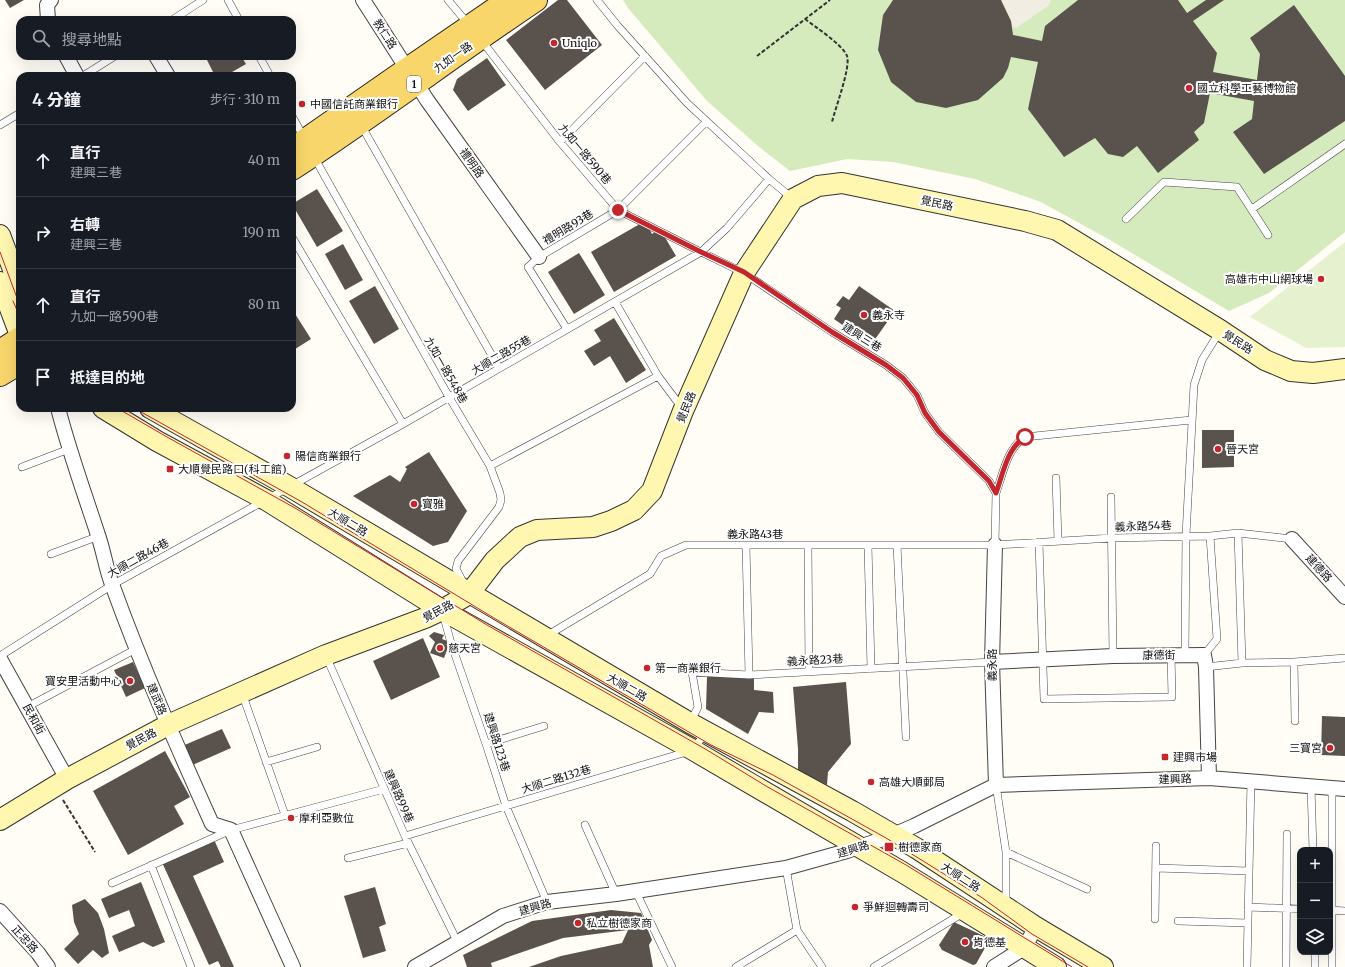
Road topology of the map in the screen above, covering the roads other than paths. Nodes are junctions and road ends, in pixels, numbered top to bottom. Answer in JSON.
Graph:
{"nodes":[{"id":1,"x":51,"y":0,"type":"edge"},
{"id":2,"x":203,"y":0,"type":"edge"},
{"id":3,"x":228,"y":0,"type":"edge"},
{"id":4,"x":363,"y":0,"type":"edge"},
{"id":5,"x":448,"y":0,"type":"edge"},
{"id":6,"x":508,"y":0,"type":"edge"},
{"id":7,"x":536,"y":0,"type":"edge"},
{"id":8,"x":597,"y":0,"type":"edge"},
{"id":9,"x":48,"y":16,"type":"edge"},
{"id":10,"x":178,"y":16,"type":"edge"},
{"id":11,"x":237,"y":16,"type":"edge"},
{"id":12,"x":475,"y":32,"type":"junction"},
{"id":13,"x":645,"y":56,"type":"junction"},
{"id":14,"x":68,"y":60,"type":"edge"},
{"id":15,"x":109,"y":60,"type":"edge"},
{"id":16,"x":158,"y":60,"type":"edge"},
{"id":17,"x":261,"y":60,"type":"edge"},
{"id":18,"x":75,"y":72,"type":"edge"},
{"id":19,"x":89,"y":72,"type":"edge"},
{"id":20,"x":166,"y":72,"type":"edge"},
{"id":21,"x":268,"y":72,"type":"edge"},
{"id":22,"x":412,"y":76,"type":"junction"},
{"id":23,"x":16,"y":115,"type":"edge"},
{"id":24,"x":706,"y":122,"type":"junction"},
{"id":25,"x":360,"y":124,"type":"junction"},
{"id":26,"x":0,"y":125,"type":"edge"},
{"id":27,"x":296,"y":128,"type":"edge"},
{"id":28,"x":560,"y":142,"type":"junction"},
{"id":29,"x":1345,"y":144,"type":"edge"},
{"id":30,"x":303,"y":148,"type":"edge"},
{"id":31,"x":296,"y":161,"type":"edge"},
{"id":32,"x":769,"y":179,"type":"junction"},
{"id":33,"x":793,"y":199,"type":"junction"},
{"id":34,"x":1252,"y":209,"type":"junction"},
{"id":35,"x":618,"y":210,"type":"junction"},
{"id":36,"x":1126,"y":219,"type":"dead end"},
{"id":37,"x":0,"y":235,"type":"edge"},
{"id":38,"x":1268,"y":235,"type":"dead end"},
{"id":39,"x":296,"y":244,"type":"edge"},
{"id":40,"x":701,"y":252,"type":"junction"},
{"id":41,"x":539,"y":257,"type":"junction"},
{"id":42,"x":744,"y":272,"type":"junction"},
{"id":43,"x":16,"y":277,"type":"edge"},
{"id":44,"x":0,"y":282,"type":"edge"},
{"id":45,"x":615,"y":302,"type":"junction"},
{"id":46,"x":16,"y":324,"type":"edge"},
{"id":47,"x":567,"y":329,"type":"junction"},
{"id":48,"x":1220,"y":330,"type":"junction"},
{"id":49,"x":16,"y":341,"type":"edge"},
{"id":50,"x":0,"y":351,"type":"edge"},
{"id":51,"x":16,"y":365,"type":"edge"},
{"id":52,"x":499,"y":368,"type":"junction"},
{"id":53,"x":1345,"y":369,"type":"edge"},
{"id":54,"x":0,"y":375,"type":"edge"},
{"id":55,"x":658,"y":376,"type":"junction"},
{"id":56,"x":449,"y":398,"type":"junction"},
{"id":57,"x":684,"y":411,"type":"junction"},
{"id":58,"x":59,"y":412,"type":"edge"},
{"id":59,"x":110,"y":412,"type":"edge"},
{"id":60,"x":157,"y":412,"type":"edge"},
{"id":61,"x":1191,"y":420,"type":"junction"},
{"id":62,"x":403,"y":424,"type":"junction"},
{"id":63,"x":69,"y":449,"type":"junction"},
{"id":64,"x":490,"y":466,"type":"junction"},
{"id":65,"x":22,"y":467,"type":"dead end"},
{"id":66,"x":1056,"y":478,"type":"dead end"},
{"id":67,"x":290,"y":487,"type":"junction"},
{"id":68,"x":996,"y":493,"type":"junction"},
{"id":69,"x":1111,"y":497,"type":"dead end"},
{"id":70,"x":266,"y":500,"type":"junction"},
{"id":71,"x":1238,"y":533,"type":"junction"},
{"id":72,"x":1186,"y":535,"type":"junction"},
{"id":73,"x":98,"y":536,"type":"junction"},
{"id":74,"x":1210,"y":536,"type":"junction"},
{"id":75,"x":1112,"y":538,"type":"junction"},
{"id":76,"x":1292,"y":539,"type":"joint"},
{"id":77,"x":1058,"y":541,"type":"junction"},
{"id":78,"x":1039,"y":542,"type":"junction"},
{"id":79,"x":746,"y":545,"type":"junction"},
{"id":80,"x":808,"y":545,"type":"junction"},
{"id":81,"x":868,"y":545,"type":"junction"},
{"id":82,"x":897,"y":545,"type":"junction"},
{"id":83,"x":995,"y":545,"type":"junction"},
{"id":84,"x":51,"y":554,"type":"dead end"},
{"id":85,"x":112,"y":585,"type":"junction"},
{"id":86,"x":469,"y":594,"type":"junction"},
{"id":87,"x":1345,"y":597,"type":"edge"},
{"id":88,"x":442,"y":610,"type":"junction"},
{"id":89,"x":544,"y":638,"type":"junction"},
{"id":90,"x":136,"y":649,"type":"junction"},
{"id":91,"x":1186,"y":654,"type":"junction"},
{"id":92,"x":326,"y":655,"type":"junction"},
{"id":93,"x":1171,"y":655,"type":"junction"},
{"id":94,"x":0,"y":656,"type":"edge"},
{"id":95,"x":1113,"y":656,"type":"junction"},
{"id":96,"x":1345,"y":658,"type":"edge"},
{"id":97,"x":0,"y":659,"type":"edge"},
{"id":98,"x":1043,"y":660,"type":"junction"},
{"id":99,"x":1205,"y":661,"type":"junction"},
{"id":100,"x":992,"y":662,"type":"junction"},
{"id":101,"x":1294,"y":662,"type":"junction"},
{"id":102,"x":1242,"y":663,"type":"junction"},
{"id":103,"x":903,"y":667,"type":"junction"},
{"id":104,"x":871,"y":669,"type":"junction"},
{"id":105,"x":808,"y":672,"type":"junction"},
{"id":106,"x":749,"y":675,"type":"junction"},
{"id":107,"x":242,"y":692,"type":"junction"},
{"id":108,"x":27,"y":707,"type":"junction"},
{"id":109,"x":1295,"y":721,"type":"dead end"},
{"id":110,"x":168,"y":725,"type":"junction"},
{"id":111,"x":544,"y":726,"type":"dead end"},
{"id":112,"x":698,"y":728,"type":"junction"},
{"id":113,"x":906,"y":737,"type":"dead end"},
{"id":114,"x":486,"y":744,"type":"junction"},
{"id":115,"x":317,"y":747,"type":"dead end"},
{"id":116,"x":693,"y":750,"type":"junction"},
{"id":117,"x":266,"y":762,"type":"junction"},
{"id":118,"x":1209,"y":778,"type":"junction"},
{"id":119,"x":1251,"y":780,"type":"junction"},
{"id":120,"x":61,"y":783,"type":"junction"},
{"id":121,"x":996,"y":785,"type":"junction"},
{"id":122,"x":1311,"y":787,"type":"junction"},
{"id":123,"x":384,"y":789,"type":"junction"},
{"id":124,"x":1338,"y":789,"type":"edge"},
{"id":125,"x":506,"y":806,"type":"junction"},
{"id":126,"x":285,"y":815,"type":"junction"},
{"id":127,"x":0,"y":820,"type":"edge"},
{"id":128,"x":586,"y":825,"type":"dead end"},
{"id":129,"x":231,"y":830,"type":"junction"},
{"id":130,"x":1287,"y":834,"type":"dead end"},
{"id":131,"x":894,"y":835,"type":"junction"},
{"id":132,"x":405,"y":836,"type":"junction"},
{"id":133,"x":408,"y":843,"type":"junction"},
{"id":134,"x":1156,"y":846,"type":"dead end"},
{"id":135,"x":859,"y":847,"type":"junction"},
{"id":136,"x":1313,"y":847,"type":"edge"},
{"id":137,"x":1006,"y":852,"type":"junction"},
{"id":138,"x":348,"y":858,"type":"dead end"},
{"id":139,"x":151,"y":865,"type":"junction"},
{"id":140,"x":786,"y":868,"type":"junction"},
{"id":141,"x":1156,"y":868,"type":"junction"},
{"id":142,"x":1249,"y":871,"type":"junction"},
{"id":143,"x":112,"y":883,"type":"dead end"},
{"id":144,"x":1333,"y":883,"type":"edge"},
{"id":145,"x":1087,"y":889,"type":"dead end"},
{"id":146,"x":636,"y":892,"type":"junction"},
{"id":147,"x":616,"y":894,"type":"junction"},
{"id":148,"x":547,"y":902,"type":"junction"},
{"id":149,"x":1006,"y":907,"type":"junction"},
{"id":150,"x":1248,"y":907,"type":"junction"},
{"id":151,"x":1286,"y":909,"type":"junction"},
{"id":152,"x":1297,"y":909,"type":"edge"},
{"id":153,"x":1333,"y":910,"type":"edge"},
{"id":154,"x":0,"y":911,"type":"edge"},
{"id":155,"x":965,"y":911,"type":"junction"},
{"id":156,"x":1345,"y":911,"type":"edge"},
{"id":157,"x":1155,"y":919,"type":"dead end"},
{"id":158,"x":1331,"y":919,"type":"edge"},
{"id":159,"x":1178,"y":921,"type":"dead end"},
{"id":160,"x":1248,"y":923,"type":"junction"},
{"id":161,"x":1036,"y":927,"type":"junction"},
{"id":162,"x":798,"y":930,"type":"junction"},
{"id":163,"x":458,"y":943,"type":"junction"},
{"id":164,"x":1024,"y":948,"type":"junction"},
{"id":165,"x":1315,"y":955,"type":"edge"},
{"id":166,"x":48,"y":967,"type":"edge"},
{"id":167,"x":191,"y":967,"type":"edge"},
{"id":168,"x":293,"y":967,"type":"edge"},
{"id":169,"x":415,"y":967,"type":"edge"},
{"id":170,"x":672,"y":967,"type":"edge"},
{"id":171,"x":736,"y":967,"type":"edge"},
{"id":172,"x":822,"y":967,"type":"edge"},
{"id":173,"x":874,"y":967,"type":"edge"},
{"id":174,"x":994,"y":967,"type":"edge"},
{"id":175,"x":1056,"y":967,"type":"edge"},
{"id":176,"x":1103,"y":967,"type":"edge"},
{"id":177,"x":1247,"y":967,"type":"edge"},
{"id":178,"x":1286,"y":967,"type":"edge"},
{"id":179,"x":1315,"y":967,"type":"edge"},
{"id":180,"x":1332,"y":967,"type":"edge"}],
"edges":[{"from":1,"to":9,"type":"street"},
{"from":2,"to":10,"type":"lane"},
{"from":3,"to":11,"type":"lane"},
{"from":4,"to":22,"type":"street","name":"教仁路"},
{"from":5,"to":12,"type":"lane","name":"九如一路590巷"},
{"from":6,"to":12,"type":"main road","name":"九如一路","number":"1"},
{"from":7,"to":12,"type":"main road","name":"九如一路","number":"1"},
{"from":8,"to":13,"type":"lane"},
{"from":12,"to":22,"type":"main road","name":"九如一路","number":"1"},
{"from":12,"to":28,"type":"lane","name":"九如一路590巷"},
{"from":13,"to":24,"type":"lane"},
{"from":13,"to":28,"type":"lane"},
{"from":14,"to":18,"type":"street"},
{"from":15,"to":19,"type":"lane"},
{"from":16,"to":20,"type":"street"},
{"from":17,"to":21,"type":"lane"},
{"from":22,"to":25,"type":"main road","name":"九如一路","number":"1"},
{"from":22,"to":30,"type":"main road","name":"九如一路","number":"1"},
{"from":22,"to":41,"type":"street","name":"禮明路"},
{"from":23,"to":26,"type":"lane"},
{"from":24,"to":32,"type":"lane"},
{"from":24,"to":35,"type":"lane","name":"禮明路93巷"},
{"from":25,"to":30,"type":"main road","name":"九如一路","number":"1"},
{"from":25,"to":52,"type":"lane"},
{"from":27,"to":30,"type":"lane","name":"九如一路548巷"},
{"from":28,"to":35,"type":"lane","name":"九如一路590巷"},
{"from":29,"to":34,"type":"lane"},
{"from":30,"to":31,"type":"main road","name":"九如一路","number":"1"},
{"from":30,"to":56,"type":"lane","name":"九如一路548巷"},
{"from":32,"to":33,"type":"lane"},
{"from":32,"to":40,"type":"lane","name":"大順二路55巷"},
{"from":33,"to":42,"type":"street","name":"覺民路"},
{"from":33,"to":48,"type":"street","name":"覺民路"},
{"from":34,"to":36,"type":"lane"},
{"from":34,"to":38,"type":"lane"},
{"from":35,"to":40,"type":"lane","name":"九如一路590巷"},
{"from":35,"to":41,"type":"lane","name":"禮明路93巷"},
{"from":37,"to":43,"type":"street"},
{"from":39,"to":62,"type":"lane"},
{"from":40,"to":42,"type":"lane","name":"九如一路590巷"},
{"from":40,"to":45,"type":"lane","name":"大順二路55巷"},
{"from":41,"to":47,"type":"lane","name":"禮明路93巷"},
{"from":42,"to":57,"type":"street","name":"覺民路"},
{"from":42,"to":68,"type":"lane","name":"建興三巷"},
{"from":44,"to":46,"type":"street"},
{"from":45,"to":47,"type":"lane","name":"大順二路55巷"},
{"from":45,"to":55,"type":"lane"},
{"from":47,"to":52,"type":"lane","name":"大順二路55巷"},
{"from":48,"to":53,"type":"street","name":"覺民路"},
{"from":48,"to":61,"type":"lane"},
{"from":49,"to":50,"type":"main road"},
{"from":51,"to":54,"type":"main road"},
{"from":52,"to":56,"type":"lane","name":"大順二路55巷"},
{"from":55,"to":57,"type":"lane"},
{"from":55,"to":64,"type":"lane"},
{"from":56,"to":62,"type":"lane","name":"大順二路55巷"},
{"from":56,"to":64,"type":"lane","name":"九如一路548巷"},
{"from":57,"to":86,"type":"street","name":"覺民路"},
{"from":58,"to":63,"type":"street","name":"建武路"},
{"from":59,"to":70,"type":"street","name":"大順二路"},
{"from":60,"to":67,"type":"street","name":"大順二路"},
{"from":61,"to":68,"type":"lane"},
{"from":61,"to":72,"type":"lane"},
{"from":62,"to":67,"type":"lane","name":"大順二路55巷"},
{"from":63,"to":65,"type":"lane"},
{"from":63,"to":73,"type":"street","name":"建武路"},
{"from":64,"to":86,"type":"lane","name":"九如一路548巷"},
{"from":66,"to":77,"type":"lane"},
{"from":67,"to":70,"type":"lane","name":"大順二路46巷"},
{"from":67,"to":86,"type":"street","name":"大順二路"},
{"from":68,"to":83,"type":"lane"},
{"from":69,"to":75,"type":"lane"},
{"from":70,"to":85,"type":"lane","name":"大順二路46巷"},
{"from":70,"to":88,"type":"street","name":"大順二路"},
{"from":71,"to":74,"type":"lane","name":"義永路54巷"},
{"from":71,"to":76,"type":"lane","name":"義永路54巷"},
{"from":71,"to":102,"type":"lane"},
{"from":72,"to":74,"type":"lane","name":"義永路54巷"},
{"from":72,"to":75,"type":"lane","name":"義永路54巷"},
{"from":72,"to":91,"type":"lane"},
{"from":73,"to":84,"type":"lane"},
{"from":73,"to":85,"type":"street","name":"建武路"},
{"from":74,"to":99,"type":"lane"},
{"from":75,"to":77,"type":"lane","name":"義永路54巷"},
{"from":75,"to":95,"type":"lane"},
{"from":76,"to":87,"type":"street","name":"建德路"},
{"from":77,"to":78,"type":"lane","name":"義永路54巷"},
{"from":78,"to":83,"type":"lane","name":"義永路54巷"},
{"from":78,"to":98,"type":"lane"},
{"from":79,"to":80,"type":"lane","name":"義永路43巷"},
{"from":79,"to":89,"type":"lane","name":"義永路43巷"},
{"from":79,"to":106,"type":"lane"},
{"from":80,"to":81,"type":"lane","name":"義永路43巷"},
{"from":80,"to":105,"type":"lane"},
{"from":81,"to":82,"type":"lane","name":"義永路43巷"},
{"from":81,"to":104,"type":"lane"},
{"from":82,"to":83,"type":"lane","name":"義永路43巷"},
{"from":82,"to":103,"type":"lane"},
{"from":83,"to":100,"type":"street","name":"義永路"},
{"from":85,"to":90,"type":"street","name":"建武路"},
{"from":85,"to":94,"type":"lane","name":"大順二路46巷"},
{"from":86,"to":88,"type":"street","name":"覺民路"},
{"from":86,"to":89,"type":"street","name":"大順二路"},
{"from":88,"to":92,"type":"street","name":"覺民路"},
{"from":88,"to":114,"type":"lane","name":"建興路123巷"},
{"from":88,"to":116,"type":"street","name":"大順二路"},
{"from":89,"to":112,"type":"street","name":"大順二路"},
{"from":90,"to":108,"type":"lane"},
{"from":90,"to":110,"type":"street","name":"建武路"},
{"from":91,"to":93,"type":"street","name":"康德街"},
{"from":91,"to":99,"type":"street","name":"康德街"},
{"from":92,"to":107,"type":"street","name":"覺民路"},
{"from":92,"to":123,"type":"lane","name":"建興路99巷"},
{"from":93,"to":95,"type":"street","name":"康德街"},
{"from":93,"to":98,"type":"lane"},
{"from":95,"to":98,"type":"street","name":"康德街"},
{"from":96,"to":101,"type":"lane"},
{"from":97,"to":108,"type":"street","name":"民和街"},
{"from":98,"to":100,"type":"street","name":"康德街"},
{"from":99,"to":102,"type":"lane"},
{"from":99,"to":118,"type":"street"},
{"from":100,"to":103,"type":"lane","name":"義永路23巷"},
{"from":100,"to":121,"type":"street","name":"義永路"},
{"from":101,"to":102,"type":"lane"},
{"from":101,"to":109,"type":"lane"},
{"from":103,"to":104,"type":"lane","name":"義永路23巷"},
{"from":103,"to":113,"type":"lane"},
{"from":104,"to":105,"type":"lane","name":"義永路23巷"},
{"from":105,"to":106,"type":"lane","name":"義永路23巷"},
{"from":106,"to":112,"type":"lane","name":"義永路23巷"},
{"from":107,"to":110,"type":"street","name":"覺民路"},
{"from":107,"to":117,"type":"lane"},
{"from":108,"to":120,"type":"street","name":"民和街"},
{"from":110,"to":120,"type":"street","name":"覺民路"},
{"from":110,"to":129,"type":"street","name":"建武路"},
{"from":111,"to":114,"type":"lane"},
{"from":112,"to":116,"type":"lane"},
{"from":112,"to":131,"type":"street","name":"大順二路"},
{"from":114,"to":125,"type":"lane","name":"建興路123巷"},
{"from":115,"to":117,"type":"lane"},
{"from":116,"to":125,"type":"lane","name":"大順二路132巷"},
{"from":116,"to":135,"type":"street","name":"大順二路"},
{"from":117,"to":126,"type":"lane"},
{"from":118,"to":119,"type":"street","name":"建興路"},
{"from":118,"to":121,"type":"street","name":"建興路"},
{"from":119,"to":122,"type":"street","name":"建興路"},
{"from":119,"to":142,"type":"lane"},
{"from":120,"to":127,"type":"street","name":"覺民路"},
{"from":121,"to":131,"type":"street","name":"建興路"},
{"from":121,"to":137,"type":"lane"},
{"from":122,"to":124,"type":"street","name":"建興路"},
{"from":122,"to":136,"type":"lane"},
{"from":123,"to":126,"type":"lane"},
{"from":123,"to":132,"type":"lane","name":"建興路99巷"},
{"from":124,"to":144,"type":"lane"},
{"from":125,"to":132,"type":"lane","name":"大順二路132巷"},
{"from":125,"to":148,"type":"lane","name":"建興路123巷"},
{"from":126,"to":129,"type":"lane"},
{"from":128,"to":147,"type":"lane"},
{"from":129,"to":139,"type":"lane"},
{"from":129,"to":168,"type":"street"},
{"from":130,"to":151,"type":"lane"},
{"from":131,"to":135,"type":"street","name":"建興路"},
{"from":131,"to":149,"type":"street","name":"大順二路"},
{"from":132,"to":133,"type":"lane","name":"建興路99巷"},
{"from":133,"to":138,"type":"lane"},
{"from":133,"to":163,"type":"lane","name":"建興路99巷"},
{"from":134,"to":141,"type":"lane"},
{"from":135,"to":140,"type":"street","name":"建興路"},
{"from":135,"to":155,"type":"street","name":"大順二路"},
{"from":137,"to":145,"type":"lane"},
{"from":137,"to":149,"type":"lane"},
{"from":139,"to":143,"type":"lane"},
{"from":139,"to":167,"type":"lane"},
{"from":140,"to":146,"type":"street","name":"建興路"},
{"from":140,"to":162,"type":"lane"},
{"from":141,"to":142,"type":"lane"},
{"from":141,"to":157,"type":"lane"},
{"from":142,"to":150,"type":"lane"},
{"from":146,"to":147,"type":"street","name":"建興路"},
{"from":146,"to":170,"type":"lane"},
{"from":147,"to":148,"type":"street","name":"建興路"},
{"from":148,"to":163,"type":"street","name":"建興路"},
{"from":149,"to":161,"type":"street","name":"大順二路"},
{"from":150,"to":151,"type":"lane"},
{"from":150,"to":160,"type":"lane"},
{"from":151,"to":152,"type":"lane"},
{"from":151,"to":178,"type":"lane"},
{"from":153,"to":156,"type":"lane"},
{"from":154,"to":166,"type":"street","name":"正忠路"},
{"from":155,"to":164,"type":"street","name":"大順二路"},
{"from":155,"to":173,"type":"lane"},
{"from":158,"to":180,"type":"lane"},
{"from":159,"to":160,"type":"lane"},
{"from":160,"to":177,"type":"lane"},
{"from":161,"to":164,"type":"street"},
{"from":161,"to":176,"type":"street","name":"大順二路"},
{"from":162,"to":171,"type":"lane"},
{"from":162,"to":172,"type":"lane"},
{"from":163,"to":169,"type":"street","name":"建興路"},
{"from":164,"to":174,"type":"street"},
{"from":164,"to":175,"type":"street","name":"大順二路"},
{"from":165,"to":179,"type":"lane"}]}
